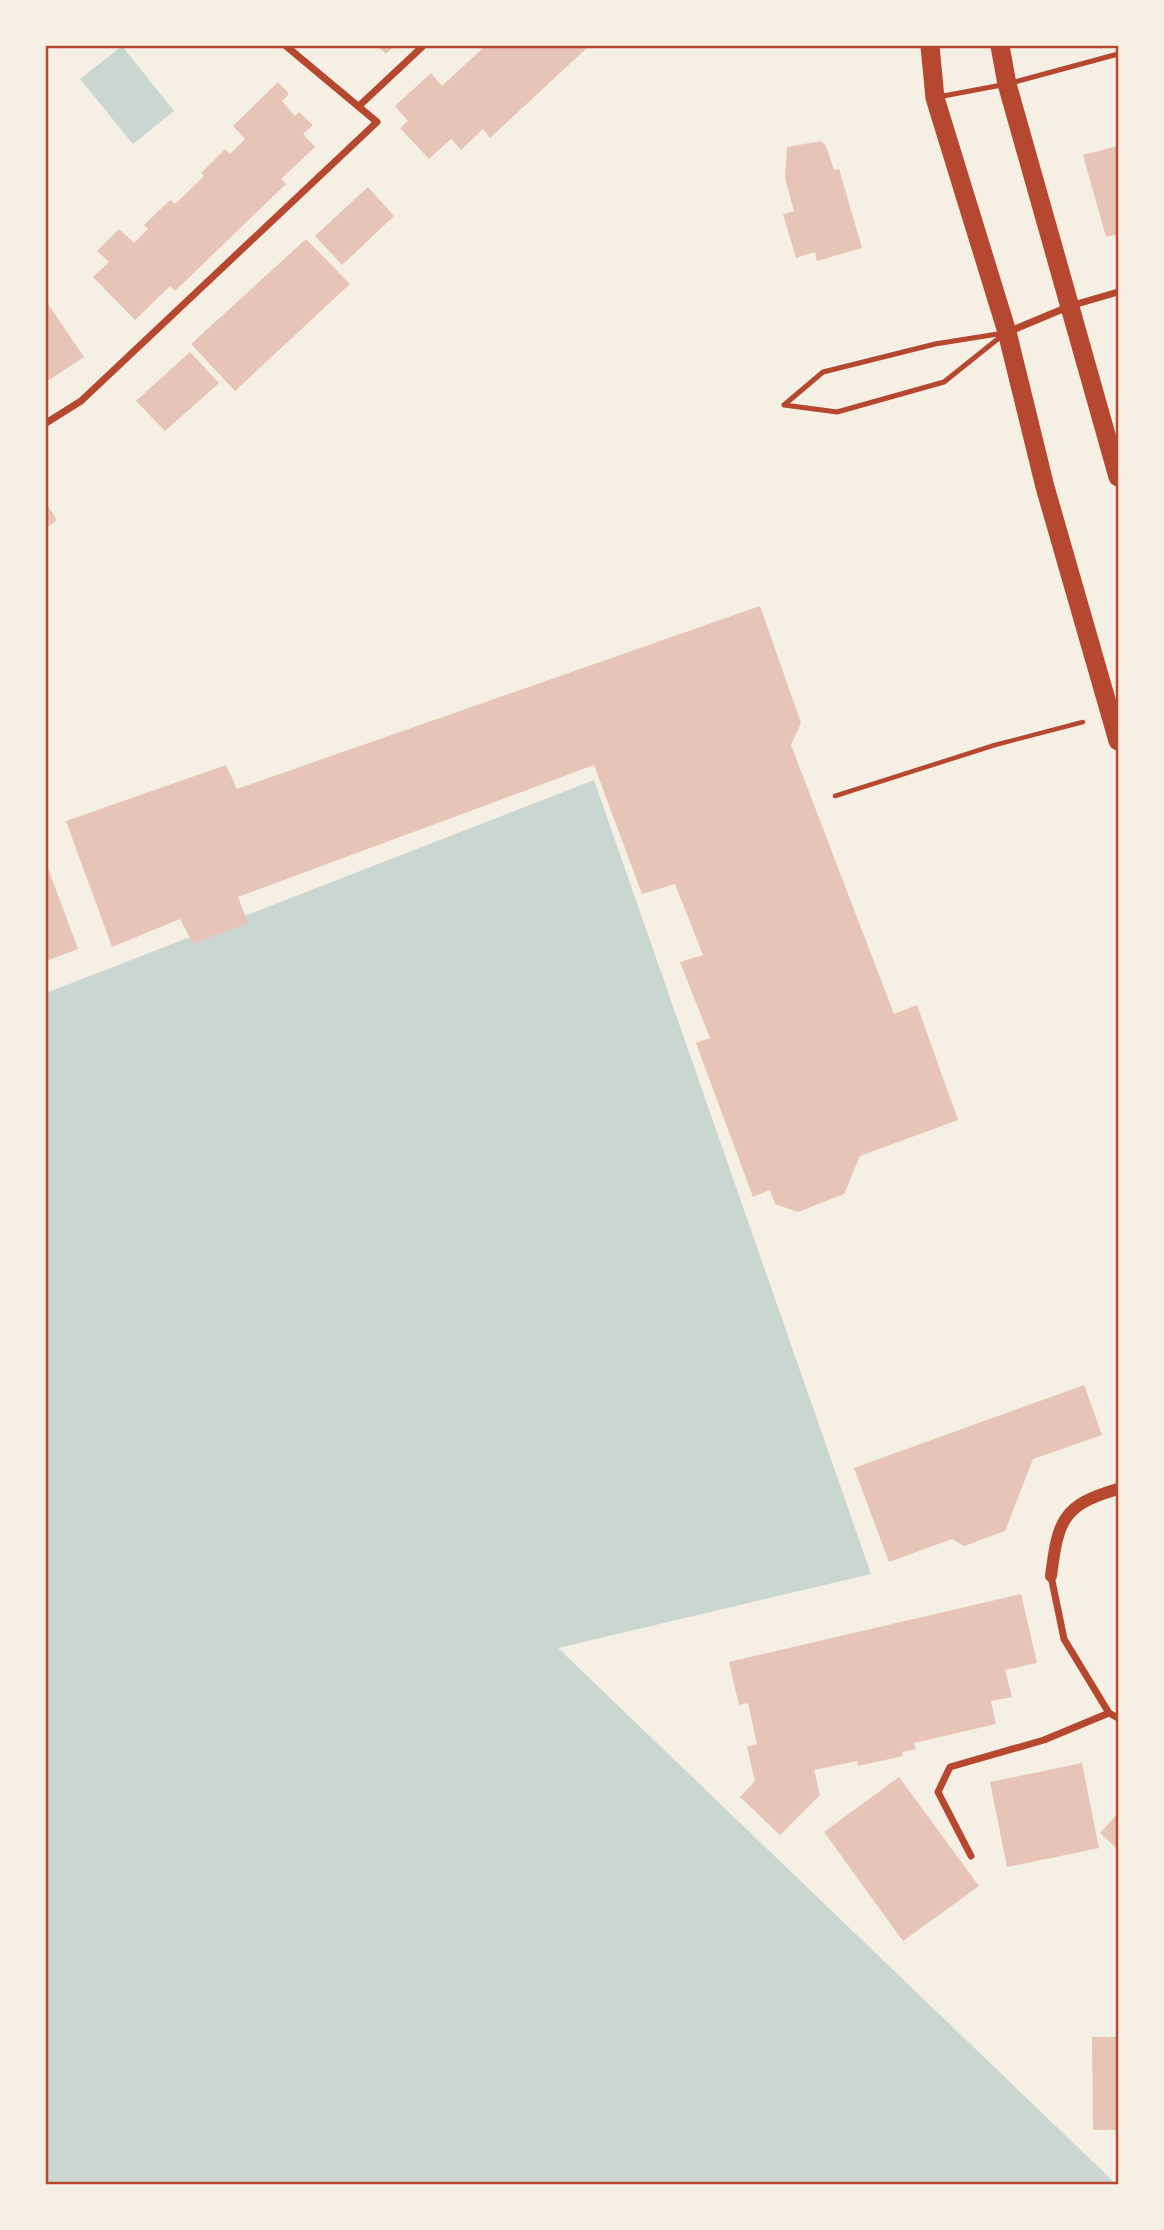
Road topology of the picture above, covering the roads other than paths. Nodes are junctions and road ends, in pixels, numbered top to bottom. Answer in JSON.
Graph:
{"nodes":[{"id":1,"x":286,"y":46,"type":"edge"},
{"id":2,"x":423,"y":46,"type":"edge"},
{"id":3,"x":930,"y":46,"type":"edge"},
{"id":4,"x":1000,"y":46,"type":"edge"},
{"id":5,"x":1118,"y":54,"type":"edge"},
{"id":6,"x":1007,"y":84,"type":"junction"},
{"id":7,"x":935,"y":98,"type":"junction"},
{"id":8,"x":359,"y":106,"type":"junction"},
{"id":9,"x":1118,"y":292,"type":"edge"},
{"id":10,"x":1070,"y":306,"type":"junction"},
{"id":11,"x":1007,"y":332,"type":"junction"},
{"id":12,"x":46,"y":423,"type":"edge"},
{"id":13,"x":1118,"y":473,"type":"edge"},
{"id":14,"x":1115,"y":714,"type":"edge"},
{"id":15,"x":1118,"y":741,"type":"edge"},
{"id":16,"x":1118,"y":1489,"type":"edge"},
{"id":17,"x":1051,"y":1576,"type":"joint"},
{"id":18,"x":1109,"y":1713,"type":"junction"},
{"id":19,"x":1118,"y":1717,"type":"edge"},
{"id":20,"x":971,"y":1856,"type":"dead end"}],
"edges":[{"from":1,"to":8,"type":"street"},
{"from":2,"to":8,"type":"street"},
{"from":3,"to":7,"type":"highway"},
{"from":4,"to":6,"type":"highway"},
{"from":5,"to":6,"type":"lane"},
{"from":6,"to":7,"type":"lane"},
{"from":6,"to":10,"type":"highway"},
{"from":7,"to":11,"type":"highway"},
{"from":8,"to":12,"type":"street"},
{"from":9,"to":10,"type":"street"},
{"from":10,"to":11,"type":"street"},
{"from":10,"to":13,"type":"highway"},
{"from":11,"to":11,"type":"lane"},
{"from":11,"to":14,"type":"highway"},
{"from":14,"to":15,"type":"highway"},
{"from":16,"to":17,"type":"street"},
{"from":17,"to":18,"type":"street"},
{"from":18,"to":19,"type":"street"},
{"from":18,"to":20,"type":"street"}]}
